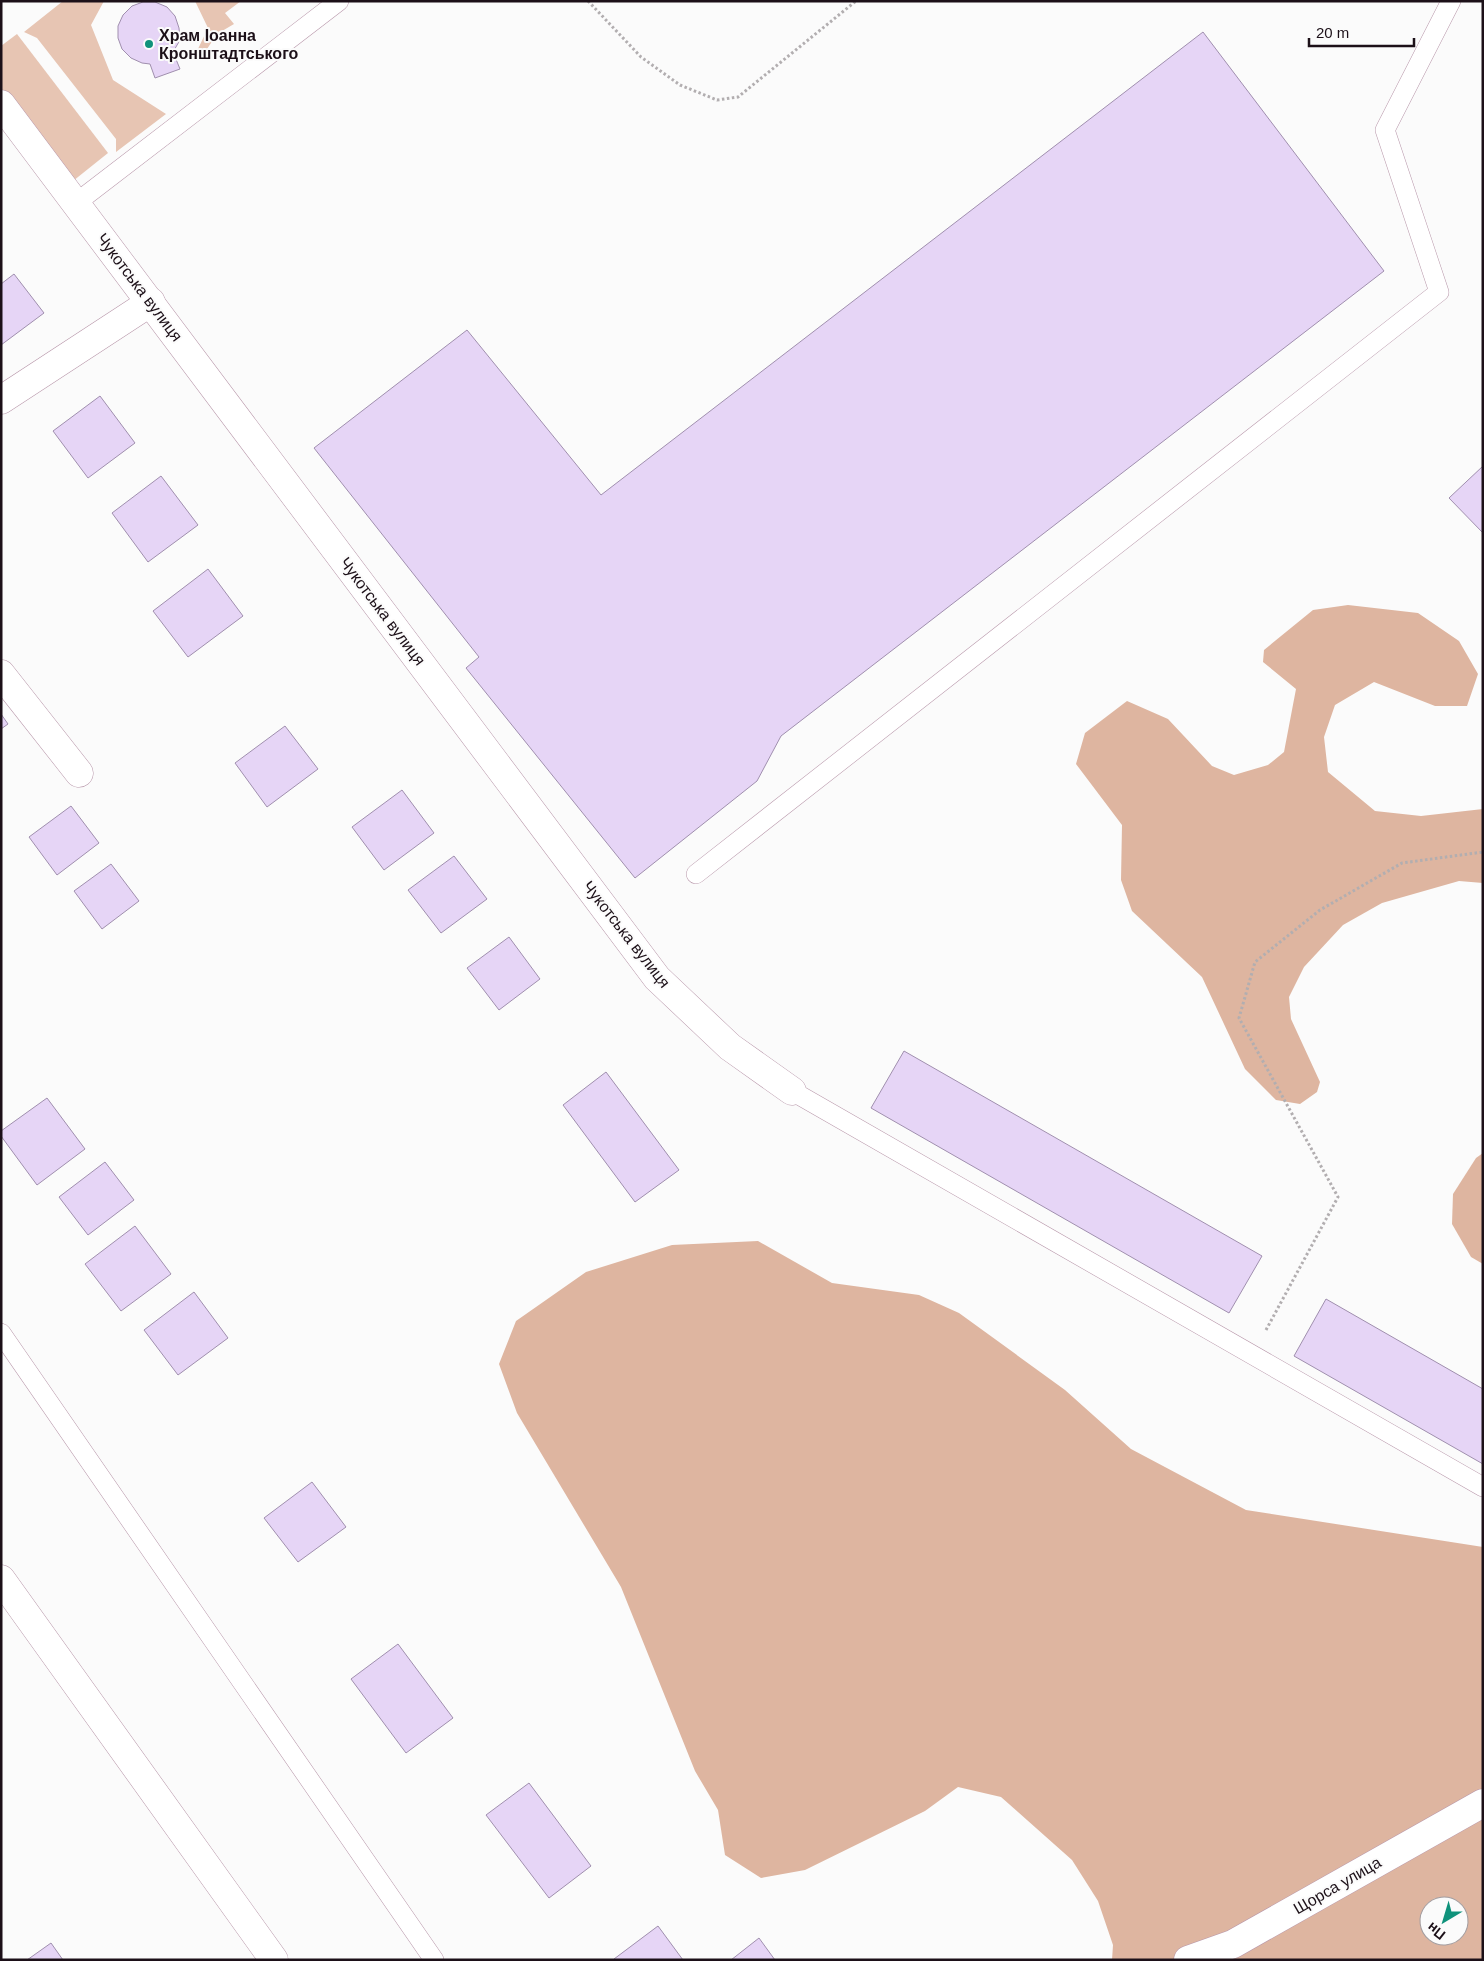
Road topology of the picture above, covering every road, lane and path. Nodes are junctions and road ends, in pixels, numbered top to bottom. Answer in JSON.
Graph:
{"nodes":[{"id":1,"x":339,"y":1,"type":"edge"},
{"id":2,"x":588,"y":1,"type":"edge"},
{"id":3,"x":856,"y":1,"type":"edge"},
{"id":4,"x":1451,"y":1,"type":"edge"},
{"id":5,"x":1,"y":104,"type":"edge"},
{"id":6,"x":76,"y":203,"type":"junction"},
{"id":7,"x":151,"y":302,"type":"junction"},
{"id":8,"x":1,"y":400,"type":"edge"},
{"id":9,"x":1,"y":674,"type":"edge"},
{"id":10,"x":79,"y":773,"type":"dead end"},
{"id":11,"x":1483,"y":852,"type":"edge"},
{"id":12,"x":696,"y":874,"type":"dead end"},
{"id":13,"x":792,"y":1091,"type":"joint"},
{"id":14,"x":1,"y":1333,"type":"edge"},
{"id":15,"x":1253,"y":1355,"type":"junction"},
{"id":16,"x":1483,"y":1487,"type":"edge"},
{"id":17,"x":1,"y":1579,"type":"edge"},
{"id":18,"x":1483,"y":1803,"type":"edge"},
{"id":19,"x":274,"y":1960,"type":"edge"},
{"id":20,"x":434,"y":1960,"type":"edge"},
{"id":21,"x":1188,"y":1960,"type":"edge"}],
"edges":[{"from":1,"to":6,"type":"lane"},
{"from":2,"to":3,"type":"path"},
{"from":4,"to":12,"type":"lane"},
{"from":5,"to":6,"type":"street","name":"Чукотська вулиця"},
{"from":6,"to":7,"type":"street","name":"Чукотська вулиця"},
{"from":7,"to":8,"type":"street"},
{"from":7,"to":13,"type":"street","name":"Чукотська вулиця"},
{"from":9,"to":10,"type":"street"},
{"from":11,"to":15,"type":"path"},
{"from":13,"to":15,"type":"lane"},
{"from":14,"to":20,"type":"lane"},
{"from":15,"to":16,"type":"lane"},
{"from":17,"to":19,"type":"street"},
{"from":18,"to":21,"type":"street","name":"Щорса улица"}]}
